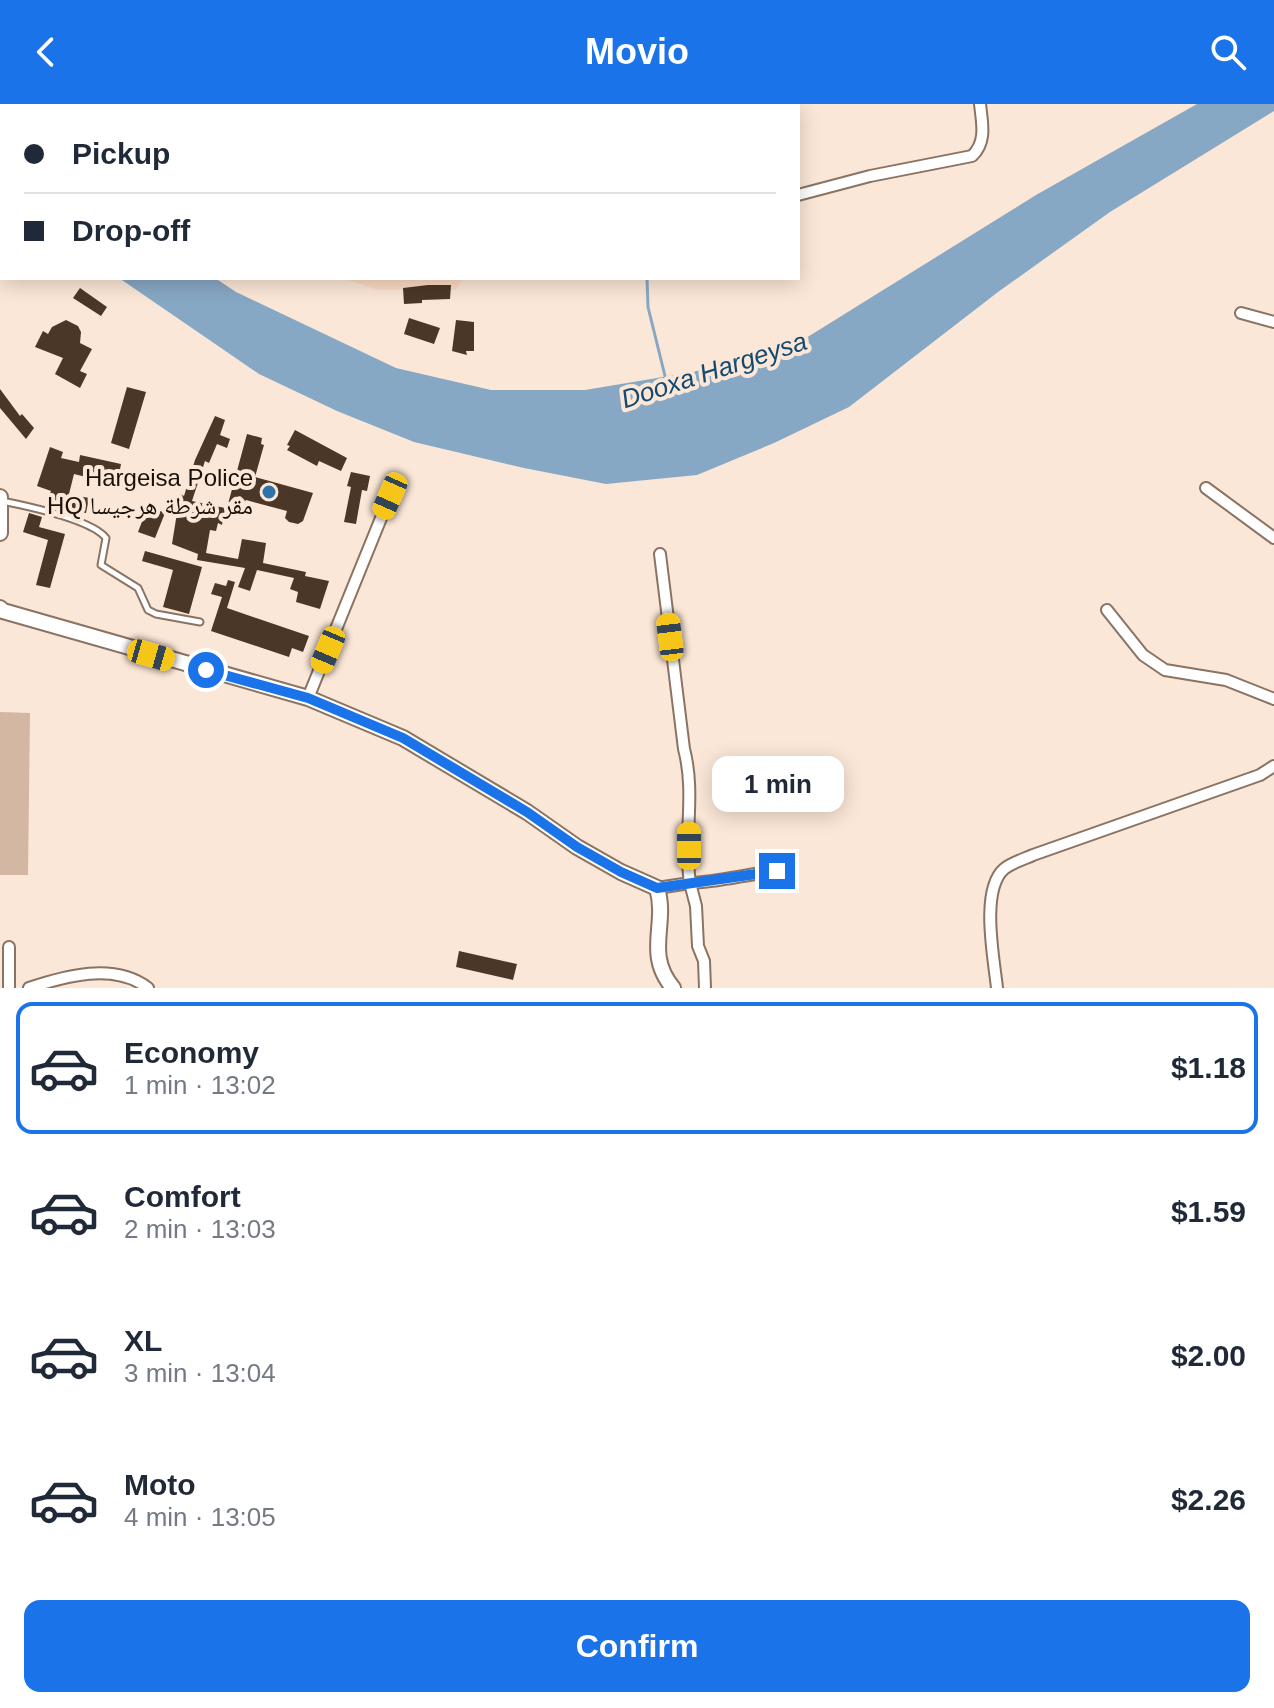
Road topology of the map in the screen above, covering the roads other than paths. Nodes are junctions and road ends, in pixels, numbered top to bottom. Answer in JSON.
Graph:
{"nodes":[{"id":1,"x":980,"y":104,"type":"edge"},
{"id":2,"x":800,"y":194,"type":"edge"},
{"id":3,"x":1241,"y":313,"type":"dead end"},
{"id":4,"x":1274,"y":322,"type":"edge"},
{"id":5,"x":1206,"y":488,"type":"dead end"},
{"id":6,"x":390,"y":496,"type":"dead end"},
{"id":7,"x":0,"y":499,"type":"edge"},
{"id":8,"x":0,"y":533,"type":"edge"},
{"id":9,"x":1274,"y":538,"type":"edge"},
{"id":10,"x":660,"y":554,"type":"dead end"},
{"id":11,"x":0,"y":608,"type":"edge"},
{"id":12,"x":1107,"y":610,"type":"dead end"},
{"id":13,"x":200,"y":622,"type":"dead end"},
{"id":14,"x":308,"y":698,"type":"junction"},
{"id":15,"x":1274,"y":699,"type":"edge"},
{"id":16,"x":1274,"y":766,"type":"edge"},
{"id":17,"x":777,"y":871,"type":"dead end"},
{"id":18,"x":690,"y":883,"type":"junction"},
{"id":19,"x":657,"y":888,"type":"junction"},
{"id":20,"x":9,"y":947,"type":"dead end"},
{"id":21,"x":9,"y":988,"type":"edge"},
{"id":22,"x":29,"y":988,"type":"edge"},
{"id":23,"x":148,"y":988,"type":"edge"},
{"id":24,"x":673,"y":988,"type":"edge"},
{"id":25,"x":705,"y":988,"type":"edge"},
{"id":26,"x":997,"y":988,"type":"edge"}],
"edges":[{"from":1,"to":2,"type":"street"},
{"from":3,"to":4,"type":"street"},
{"from":5,"to":9,"type":"street"},
{"from":6,"to":14,"type":"street"},
{"from":7,"to":8,"type":"main road"},
{"from":7,"to":13,"type":"lane"},
{"from":10,"to":18,"type":"street"},
{"from":11,"to":14,"type":"main road"},
{"from":12,"to":15,"type":"street"},
{"from":14,"to":19,"type":"main road"},
{"from":16,"to":26,"type":"street"},
{"from":17,"to":18,"type":"street"},
{"from":18,"to":19,"type":"street"},
{"from":18,"to":25,"type":"street"},
{"from":19,"to":24,"type":"main road"},
{"from":20,"to":21,"type":"street"},
{"from":22,"to":23,"type":"street"}]}
